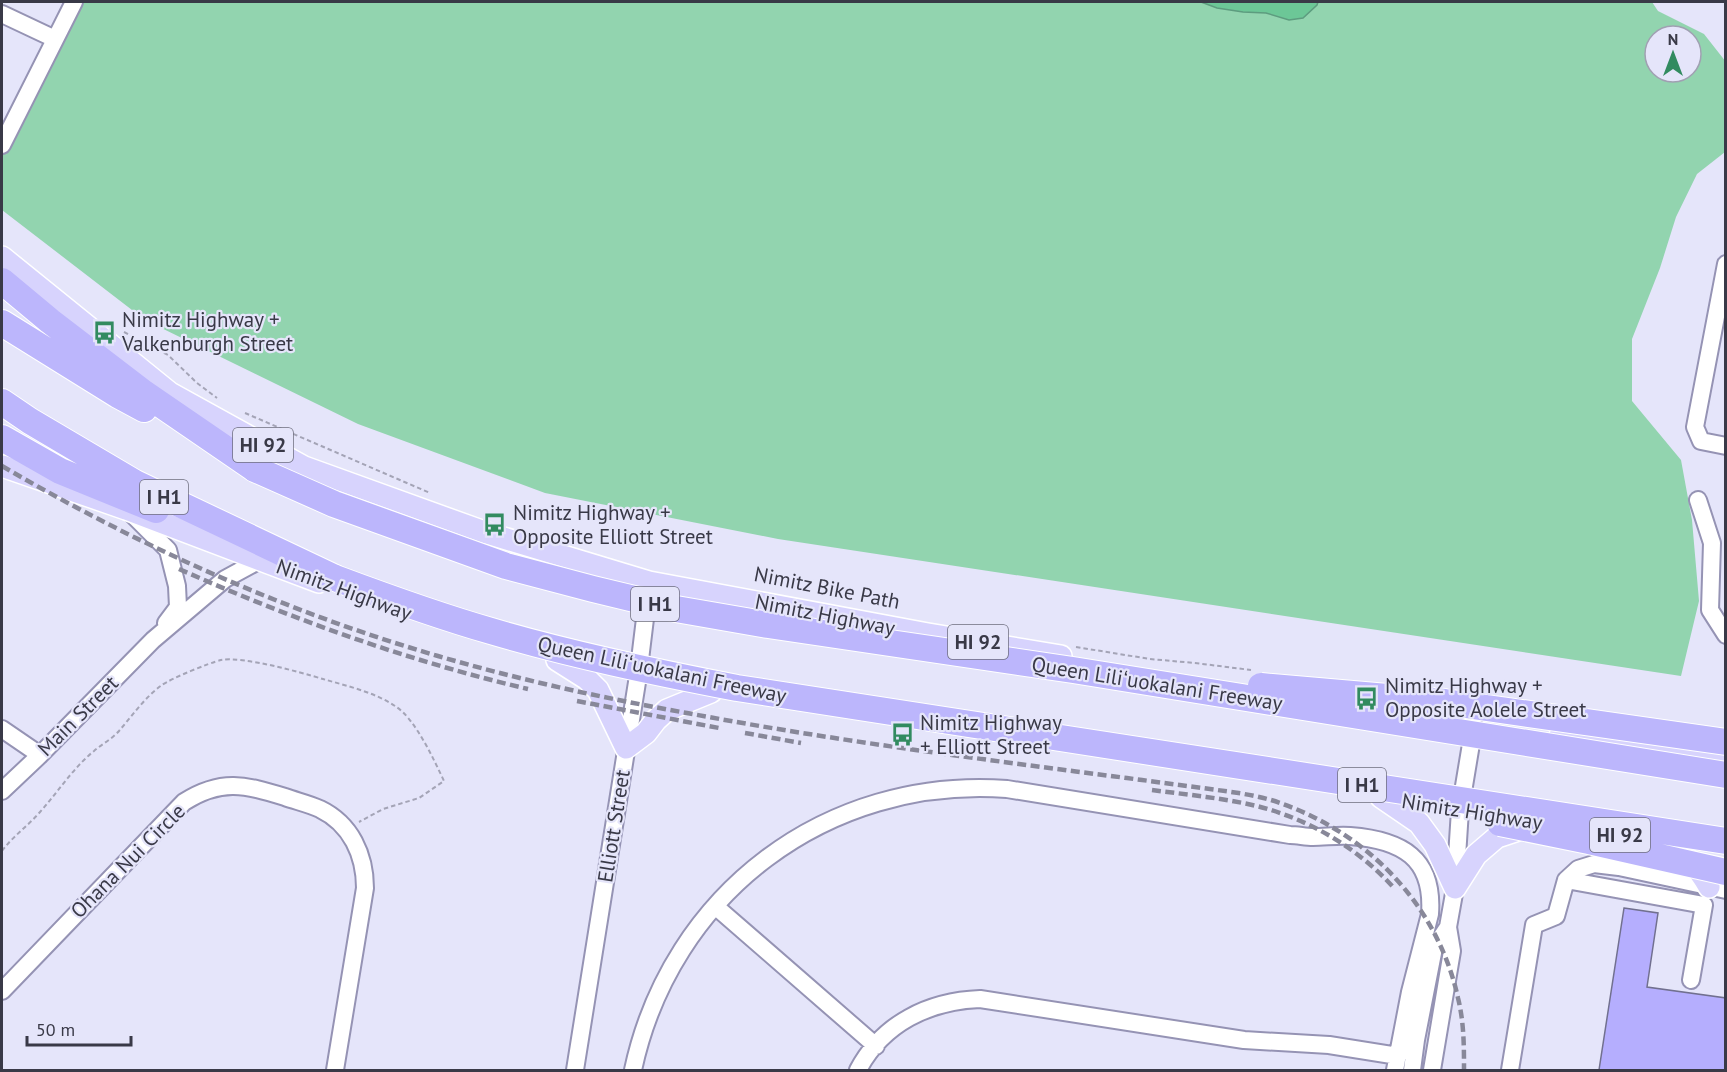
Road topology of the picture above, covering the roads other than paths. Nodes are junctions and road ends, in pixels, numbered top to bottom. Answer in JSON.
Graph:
{"nodes":[{"id":1,"x":74,"y":2,"type":"edge"},
{"id":2,"x":2,"y":14,"type":"edge"},
{"id":3,"x":55,"y":39,"type":"junction"},
{"id":4,"x":2,"y":145,"type":"edge"},
{"id":5,"x":2,"y":257,"type":"edge"},
{"id":6,"x":1725,"y":264,"type":"edge"},
{"id":7,"x":2,"y":281,"type":"edge"},
{"id":8,"x":2,"y":323,"type":"edge"},
{"id":9,"x":1719,"y":332,"type":"edge"},
{"id":10,"x":2,"y":402,"type":"edge"},
{"id":11,"x":2,"y":438,"type":"edge"},
{"id":12,"x":1725,"y":446,"type":"edge"},
{"id":13,"x":2,"y":466,"type":"edge"},
{"id":14,"x":255,"y":469,"type":"junction"},
{"id":15,"x":1698,"y":500,"type":"dead end"},
{"id":16,"x":126,"y":509,"type":"junction"},
{"id":17,"x":260,"y":560,"type":"junction"},
{"id":18,"x":334,"y":578,"type":"junction"},
{"id":19,"x":649,"y":582,"type":"junction"},
{"id":20,"x":1725,"y":635,"type":"edge"},
{"id":21,"x":153,"y":640,"type":"junction"},
{"id":22,"x":1072,"y":658,"type":"junction"},
{"id":23,"x":557,"y":660,"type":"junction"},
{"id":24,"x":638,"y":676,"type":"junction"},
{"id":25,"x":711,"y":692,"type":"junction"},
{"id":26,"x":1475,"y":722,"type":"junction"},
{"id":27,"x":2,"y":729,"type":"edge"},
{"id":28,"x":998,"y":729,"type":"junction"},
{"id":29,"x":1725,"y":742,"type":"edge"},
{"id":30,"x":626,"y":747,"type":"junction"},
{"id":31,"x":40,"y":755,"type":"junction"},
{"id":32,"x":1725,"y":761,"type":"edge"},
{"id":33,"x":1725,"y":775,"type":"edge"},
{"id":34,"x":2,"y":791,"type":"edge"},
{"id":35,"x":1381,"y":797,"type":"junction"},
{"id":36,"x":1460,"y":810,"type":"junction"},
{"id":37,"x":1540,"y":823,"type":"junction"},
{"id":38,"x":1663,"y":841,"type":"junction"},
{"id":39,"x":1725,"y":841,"type":"edge"},
{"id":40,"x":1725,"y":851,"type":"edge"},
{"id":41,"x":1455,"y":888,"type":"junction"},
{"id":42,"x":1716,"y":888,"type":"edge"},
{"id":43,"x":715,"y":906,"type":"junction"},
{"id":44,"x":1448,"y":927,"type":"junction"},
{"id":45,"x":1691,"y":980,"type":"dead end"},
{"id":46,"x":2,"y":991,"type":"edge"},
{"id":47,"x":876,"y":1046,"type":"junction"},
{"id":48,"x":1397,"y":1064,"type":"edge"},
{"id":49,"x":335,"y":1071,"type":"edge"},
{"id":50,"x":575,"y":1071,"type":"edge"},
{"id":51,"x":633,"y":1071,"type":"edge"},
{"id":52,"x":858,"y":1071,"type":"edge"},
{"id":53,"x":1412,"y":1071,"type":"edge"},
{"id":54,"x":1432,"y":1071,"type":"edge"},
{"id":55,"x":1510,"y":1071,"type":"edge"}],
"edges":[{"from":1,"to":3,"type":"street"},
{"from":2,"to":3,"type":"street"},
{"from":3,"to":4,"type":"street"},
{"from":5,"to":19,"type":"main road","name":"Nimitz Highway","number":"HI 92"},
{"from":6,"to":9,"type":"street"},
{"from":7,"to":14,"type":"highway"},
{"from":8,"to":14,"type":"highway","name":"Queen Liliʻuokalani Freeway","number":"I H1"},
{"from":9,"to":12,"type":"street"},
{"from":10,"to":18,"type":"highway","name":"Queen Liliʻuokalani Freeway","number":"I H1"},
{"from":11,"to":18,"type":"highway"},
{"from":13,"to":16,"type":"main road","name":"Nimitz Highway","number":"HI 92"},
{"from":14,"to":22,"type":"highway","name":"Queen Liliʻuokalani Freeway","number":"I H1","bridge":true},
{"from":15,"to":20,"type":"street"},
{"from":16,"to":17,"type":"main road","name":"Nimitz Highway","number":"HI 92"},
{"from":16,"to":21,"type":"street","name":"Main Street"},
{"from":17,"to":21,"type":"street","name":"Main Street"},
{"from":17,"to":23,"type":"main road","name":"Nimitz Highway","number":"HI 92"},
{"from":18,"to":28,"type":"highway","name":"Queen Liliʻuokalani Freeway","number":"I H1","bridge":true},
{"from":19,"to":24,"type":"street","name":"Elliott Street"},
{"from":19,"to":26,"type":"main road","name":"Nimitz Highway","number":"HI 92"},
{"from":21,"to":31,"type":"street","name":"Main Street"},
{"from":22,"to":29,"type":"highway","bridge":true},
{"from":22,"to":33,"type":"highway","name":"Queen Liliʻuokalani Freeway","number":"I H1","bridge":true},
{"from":23,"to":24,"type":"main road","name":"Nimitz Highway","number":"HI 92"},
{"from":23,"to":30,"type":"main road"},
{"from":24,"to":25,"type":"main road","name":"Nimitz Highway","number":"HI 92"},
{"from":24,"to":30,"type":"street","name":"Elliott Street"},
{"from":25,"to":30,"type":"main road"},
{"from":25,"to":35,"type":"main road","name":"Nimitz Highway","number":"HI 92"},
{"from":26,"to":32,"type":"main road","name":"Nimitz Highway","number":"HI 92"},
{"from":26,"to":36,"type":"street"},
{"from":27,"to":31,"type":"street"},
{"from":28,"to":39,"type":"highway","name":"Queen Liliʻuokalani Freeway","number":"I H1","bridge":true},
{"from":28,"to":42,"type":"highway","bridge":true},
{"from":30,"to":50,"type":"street","name":"Elliott Street"},
{"from":31,"to":34,"type":"street","name":"Main Street"},
{"from":35,"to":36,"type":"main road","name":"Nimitz Highway","number":"HI 92"},
{"from":35,"to":41,"type":"main road"},
{"from":36,"to":37,"type":"main road","name":"Nimitz Highway","number":"HI 92"},
{"from":36,"to":41,"type":"street"},
{"from":37,"to":38,"type":"main road","name":"Nimitz Highway","number":"HI 92"},
{"from":37,"to":41,"type":"main road"},
{"from":38,"to":40,"type":"main road","name":"Nimitz Highway","number":"HI 92"},
{"from":38,"to":42,"type":"main road"},
{"from":41,"to":44,"type":"street"},
{"from":42,"to":45,"type":"street"},
{"from":42,"to":55,"type":"street"},
{"from":43,"to":47,"type":"street"},
{"from":43,"to":48,"type":"street"},
{"from":43,"to":51,"type":"street"},
{"from":44,"to":53,"type":"street"},
{"from":44,"to":54,"type":"street"},
{"from":46,"to":49,"type":"street","name":"Ohana Nui Circle"},
{"from":47,"to":48,"type":"street"},
{"from":47,"to":52,"type":"street"}]}
